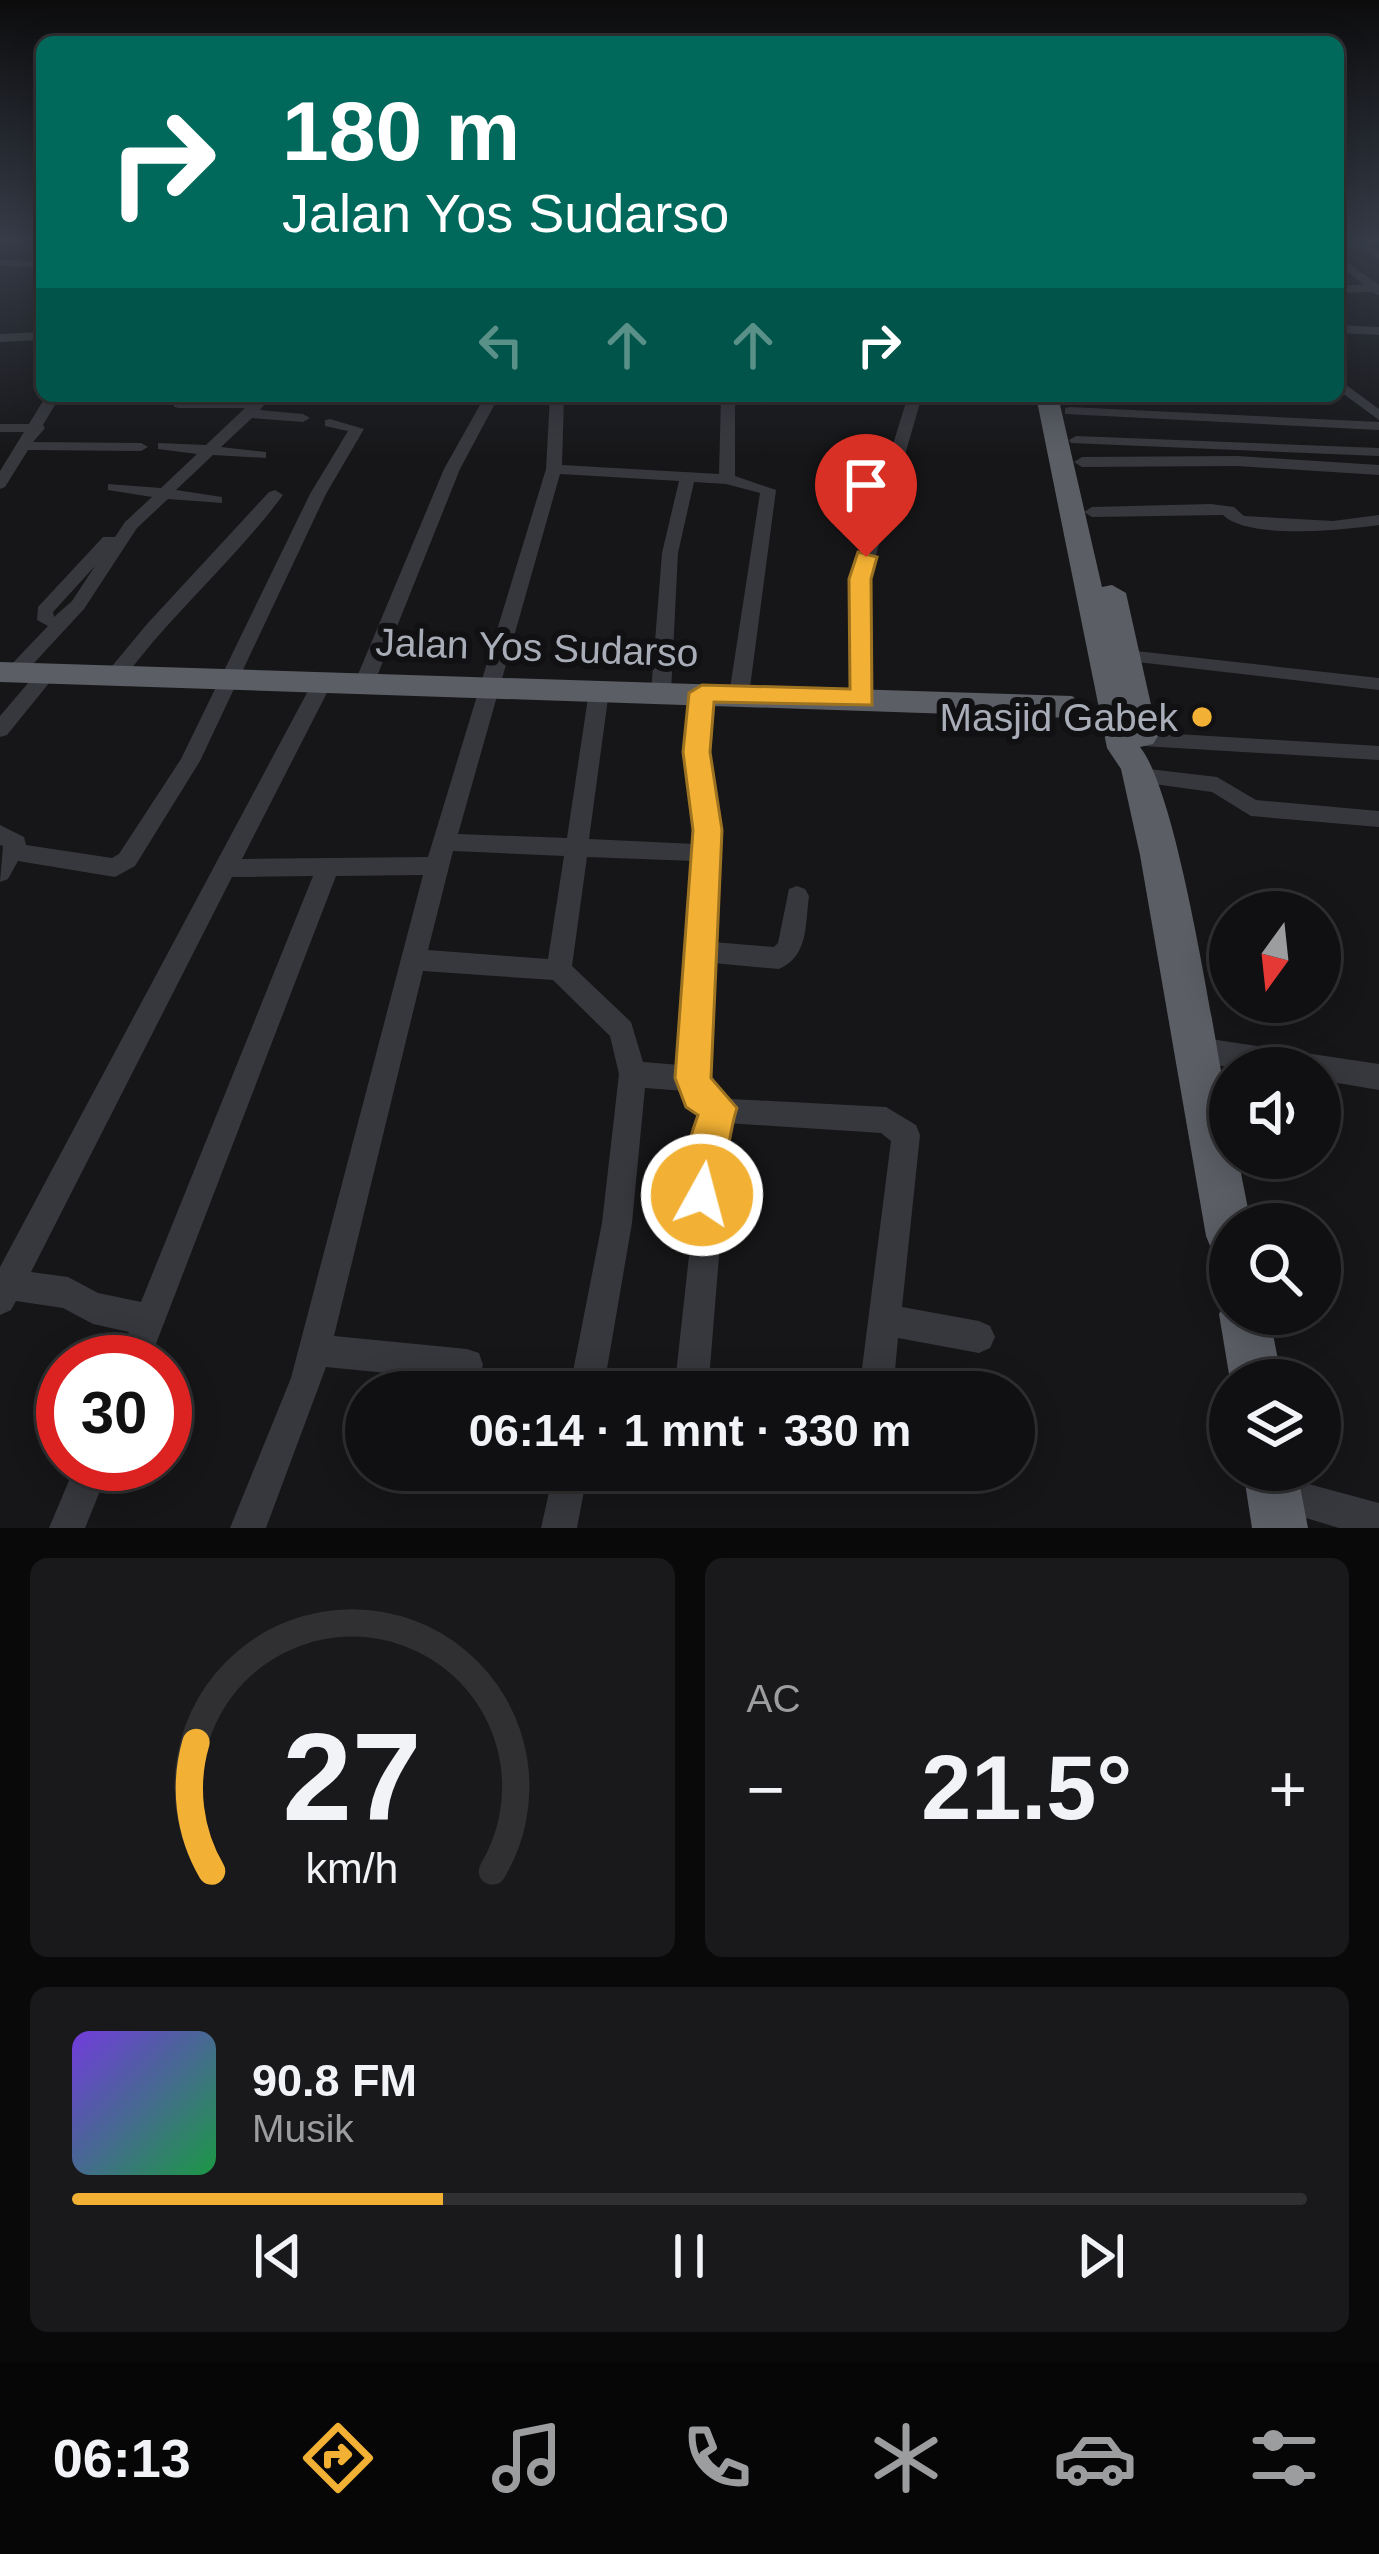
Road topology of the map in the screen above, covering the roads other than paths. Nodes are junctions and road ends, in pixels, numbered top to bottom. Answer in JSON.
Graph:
{"nodes":[{"id":1,"x":1344,"y":329,"type":"edge"},
{"id":2,"x":1379,"y":331,"type":"edge"},
{"id":3,"x":36,"y":336,"type":"edge"},
{"id":4,"x":0,"y":338,"type":"edge"},
{"id":5,"x":1344,"y":387,"type":"edge"},
{"id":6,"x":1379,"y":388,"type":"edge"},
{"id":7,"x":1344,"y":390,"type":"edge"},
{"id":8,"x":50,"y":402,"type":"edge"},
{"id":9,"x":489,"y":402,"type":"edge"},
{"id":10,"x":557,"y":402,"type":"edge"},
{"id":11,"x":728,"y":402,"type":"edge"},
{"id":12,"x":913,"y":402,"type":"edge"},
{"id":13,"x":1061,"y":402,"type":"edge"},
{"id":14,"x":1061,"y":402,"type":"edge"},
{"id":15,"x":1074,"y":402,"type":"edge"},
{"id":16,"x":179,"y":404,"type":"dead end"},
{"id":17,"x":248,"y":413,"type":"junction"},
{"id":18,"x":1379,"y":416,"type":"edge"},
{"id":19,"x":303,"y":418,"type":"dead end"},
{"id":20,"x":330,"y":423,"type":"dead end"},
{"id":21,"x":1379,"y":426,"type":"edge"},
{"id":22,"x":0,"y":428,"type":"edge"},
{"id":23,"x":38,"y":428,"type":"junction"},
{"id":24,"x":27,"y":446,"type":"junction"},
{"id":25,"x":163,"y":446,"type":"dead end"},
{"id":26,"x":141,"y":447,"type":"dead end"},
{"id":27,"x":212,"y":449,"type":"junction"},
{"id":28,"x":1079,"y":451,"type":"junction"},
{"id":29,"x":1379,"y":452,"type":"edge"},
{"id":30,"x":261,"y":455,"type":"dead end"},
{"id":31,"x":554,"y":469,"type":"junction"},
{"id":32,"x":1379,"y":470,"type":"edge"},
{"id":33,"x":687,"y":478,"type":"junction"},
{"id":34,"x":727,"y":479,"type":"junction"},
{"id":35,"x":0,"y":484,"type":"edge"},
{"id":36,"x":114,"y":487,"type":"dead end"},
{"id":37,"x":164,"y":493,"type":"junction"},
{"id":38,"x":275,"y":495,"type":"dead end"},
{"id":39,"x":216,"y":500,"type":"dead end"},
{"id":40,"x":1092,"y":512,"type":"junction"},
{"id":41,"x":1379,"y":520,"type":"edge"},
{"id":42,"x":1127,"y":656,"type":"junction"},
{"id":43,"x":21,"y":672,"type":"edge"},
{"id":44,"x":115,"y":676,"type":"junction"},
{"id":45,"x":232,"y":679,"type":"junction"},
{"id":46,"x":323,"y":681,"type":"junction"},
{"id":47,"x":364,"y":684,"type":"junction"},
{"id":48,"x":1379,"y":684,"type":"edge"},
{"id":49,"x":491,"y":688,"type":"junction"},
{"id":50,"x":599,"y":691,"type":"junction"},
{"id":51,"x":662,"y":692,"type":"junction"},
{"id":52,"x":702,"y":693,"type":"junction"},
{"id":53,"x":739,"y":695,"type":"junction"},
{"id":54,"x":863,"y":698,"type":"junction"},
{"id":55,"x":1072,"y":707,"type":"dead end"},
{"id":56,"x":0,"y":730,"type":"edge"},
{"id":57,"x":1379,"y":752,"type":"edge"},
{"id":58,"x":1140,"y":761,"type":"junction"},
{"id":59,"x":1379,"y":819,"type":"edge"},
{"id":60,"x":7,"y":843,"type":"edge"},
{"id":61,"x":572,"y":850,"type":"junction"},
{"id":62,"x":706,"y":853,"type":"junction"},
{"id":63,"x":441,"y":854,"type":"junction"},
{"id":64,"x":225,"y":868,"type":"junction"},
{"id":65,"x":327,"y":869,"type":"junction"},
{"id":66,"x":0,"y":873,"type":"edge"},
{"id":67,"x":797,"y":896,"type":"dead end"},
{"id":68,"x":698,"y":951,"type":"junction"},
{"id":69,"x":416,"y":960,"type":"junction"},
{"id":70,"x":559,"y":970,"type":"junction"},
{"id":71,"x":1197,"y":1049,"type":"junction"},
{"id":72,"x":1209,"y":1051,"type":"edge"},
{"id":73,"x":1341,"y":1071,"type":"edge"},
{"id":74,"x":633,"y":1074,"type":"junction"},
{"id":75,"x":1379,"y":1077,"type":"edge"},
{"id":76,"x":693,"y":1078,"type":"junction"},
{"id":77,"x":718,"y":1108,"type":"junction"},
{"id":78,"x":1224,"y":1203,"type":"edge"},
{"id":79,"x":4,"y":1292,"type":"edge"},
{"id":80,"x":886,"y":1319,"type":"junction"},
{"id":81,"x":149,"y":1320,"type":"junction"},
{"id":82,"x":143,"y":1335,"type":"edge"},
{"id":83,"x":980,"y":1337,"type":"dead end"},
{"id":84,"x":314,"y":1350,"type":"junction"},
{"id":85,"x":467,"y":1365,"type":"dead end"},
{"id":86,"x":590,"y":1371,"type":"edge"},
{"id":87,"x":693,"y":1371,"type":"edge"},
{"id":88,"x":879,"y":1371,"type":"edge"},
{"id":89,"x":83,"y":1491,"type":"edge"},
{"id":90,"x":567,"y":1491,"type":"edge"},
{"id":91,"x":1275,"y":1497,"type":"edge"},
{"id":92,"x":1379,"y":1521,"type":"edge"},
{"id":93,"x":67,"y":1528,"type":"edge"},
{"id":94,"x":248,"y":1528,"type":"edge"},
{"id":95,"x":559,"y":1528,"type":"edge"}],
"edges":[{"from":1,"to":2,"type":"street"},
{"from":3,"to":4,"type":"street"},
{"from":5,"to":6,"type":"street"},
{"from":7,"to":18,"type":"street"},
{"from":8,"to":23,"type":"street"},
{"from":9,"to":47,"type":"street"},
{"from":10,"to":31,"type":"street"},
{"from":11,"to":34,"type":"street"},
{"from":12,"to":54,"type":"street"},
{"from":13,"to":28,"type":"highway"},
{"from":14,"to":58,"type":"highway"},
{"from":15,"to":21,"type":"street"},
{"from":16,"to":17,"type":"street"},
{"from":17,"to":19,"type":"street"},
{"from":17,"to":27,"type":"street"},
{"from":20,"to":45,"type":"street"},
{"from":22,"to":23,"type":"street"},
{"from":23,"to":24,"type":"street"},
{"from":24,"to":26,"type":"street"},
{"from":24,"to":35,"type":"street"},
{"from":25,"to":27,"type":"street"},
{"from":27,"to":30,"type":"street"},
{"from":27,"to":37,"type":"street"},
{"from":28,"to":29,"type":"street"},
{"from":28,"to":32,"type":"street"},
{"from":28,"to":40,"type":"highway"},
{"from":31,"to":33,"type":"street"},
{"from":31,"to":49,"type":"street"},
{"from":33,"to":34,"type":"street"},
{"from":33,"to":51,"type":"street"},
{"from":34,"to":53,"type":"street"},
{"from":36,"to":37,"type":"street"},
{"from":37,"to":39,"type":"street"},
{"from":37,"to":43,"type":"street"},
{"from":38,"to":44,"type":"street"},
{"from":40,"to":41,"type":"street"},
{"from":40,"to":42,"type":"highway"},
{"from":42,"to":48,"type":"street"},
{"from":42,"to":58,"type":"highway"},
{"from":43,"to":44,"type":"highway","name":"Jalan Yos Sudarso"},
{"from":43,"to":56,"type":"street"},
{"from":44,"to":45,"type":"highway","name":"Jalan Yos Sudarso"},
{"from":45,"to":46,"type":"highway","name":"Jalan Yos Sudarso"},
{"from":45,"to":60,"type":"street"},
{"from":46,"to":47,"type":"highway","name":"Jalan Yos Sudarso"},
{"from":46,"to":64,"type":"street"},
{"from":47,"to":49,"type":"highway","name":"Jalan Yos Sudarso"},
{"from":49,"to":50,"type":"highway","name":"Jalan Yos Sudarso"},
{"from":49,"to":63,"type":"street"},
{"from":50,"to":51,"type":"highway","name":"Jalan Yos Sudarso"},
{"from":50,"to":61,"type":"street"},
{"from":51,"to":52,"type":"highway","name":"Jalan Yos Sudarso"},
{"from":52,"to":53,"type":"highway","name":"Jalan Yos Sudarso"},
{"from":52,"to":62,"type":"street"},
{"from":53,"to":54,"type":"highway","name":"Jalan Yos Sudarso"},
{"from":54,"to":55,"type":"highway","name":"Jalan Yos Sudarso"},
{"from":57,"to":58,"type":"street"},
{"from":58,"to":59,"type":"street"},
{"from":58,"to":71,"type":"highway"},
{"from":60,"to":66,"type":"street"},
{"from":61,"to":62,"type":"street"},
{"from":61,"to":63,"type":"street"},
{"from":61,"to":70,"type":"street"},
{"from":62,"to":68,"type":"street"},
{"from":63,"to":65,"type":"street"},
{"from":63,"to":69,"type":"street"},
{"from":64,"to":65,"type":"street"},
{"from":64,"to":79,"type":"street"},
{"from":65,"to":81,"type":"street"},
{"from":67,"to":68,"type":"street"},
{"from":68,"to":76,"type":"street"},
{"from":69,"to":70,"type":"street"},
{"from":69,"to":84,"type":"street"},
{"from":70,"to":74,"type":"street"},
{"from":71,"to":72,"type":"street"},
{"from":71,"to":78,"type":"highway"},
{"from":73,"to":75,"type":"street"},
{"from":74,"to":76,"type":"street"},
{"from":74,"to":86,"type":"street"},
{"from":76,"to":77,"type":"street"},
{"from":77,"to":80,"type":"street"},
{"from":77,"to":87,"type":"street"},
{"from":79,"to":81,"type":"street"},
{"from":80,"to":83,"type":"street"},
{"from":80,"to":88,"type":"street"},
{"from":81,"to":82,"type":"street"},
{"from":84,"to":85,"type":"street"},
{"from":84,"to":94,"type":"street"},
{"from":89,"to":93,"type":"street"},
{"from":90,"to":95,"type":"street"},
{"from":91,"to":92,"type":"street"}]}
